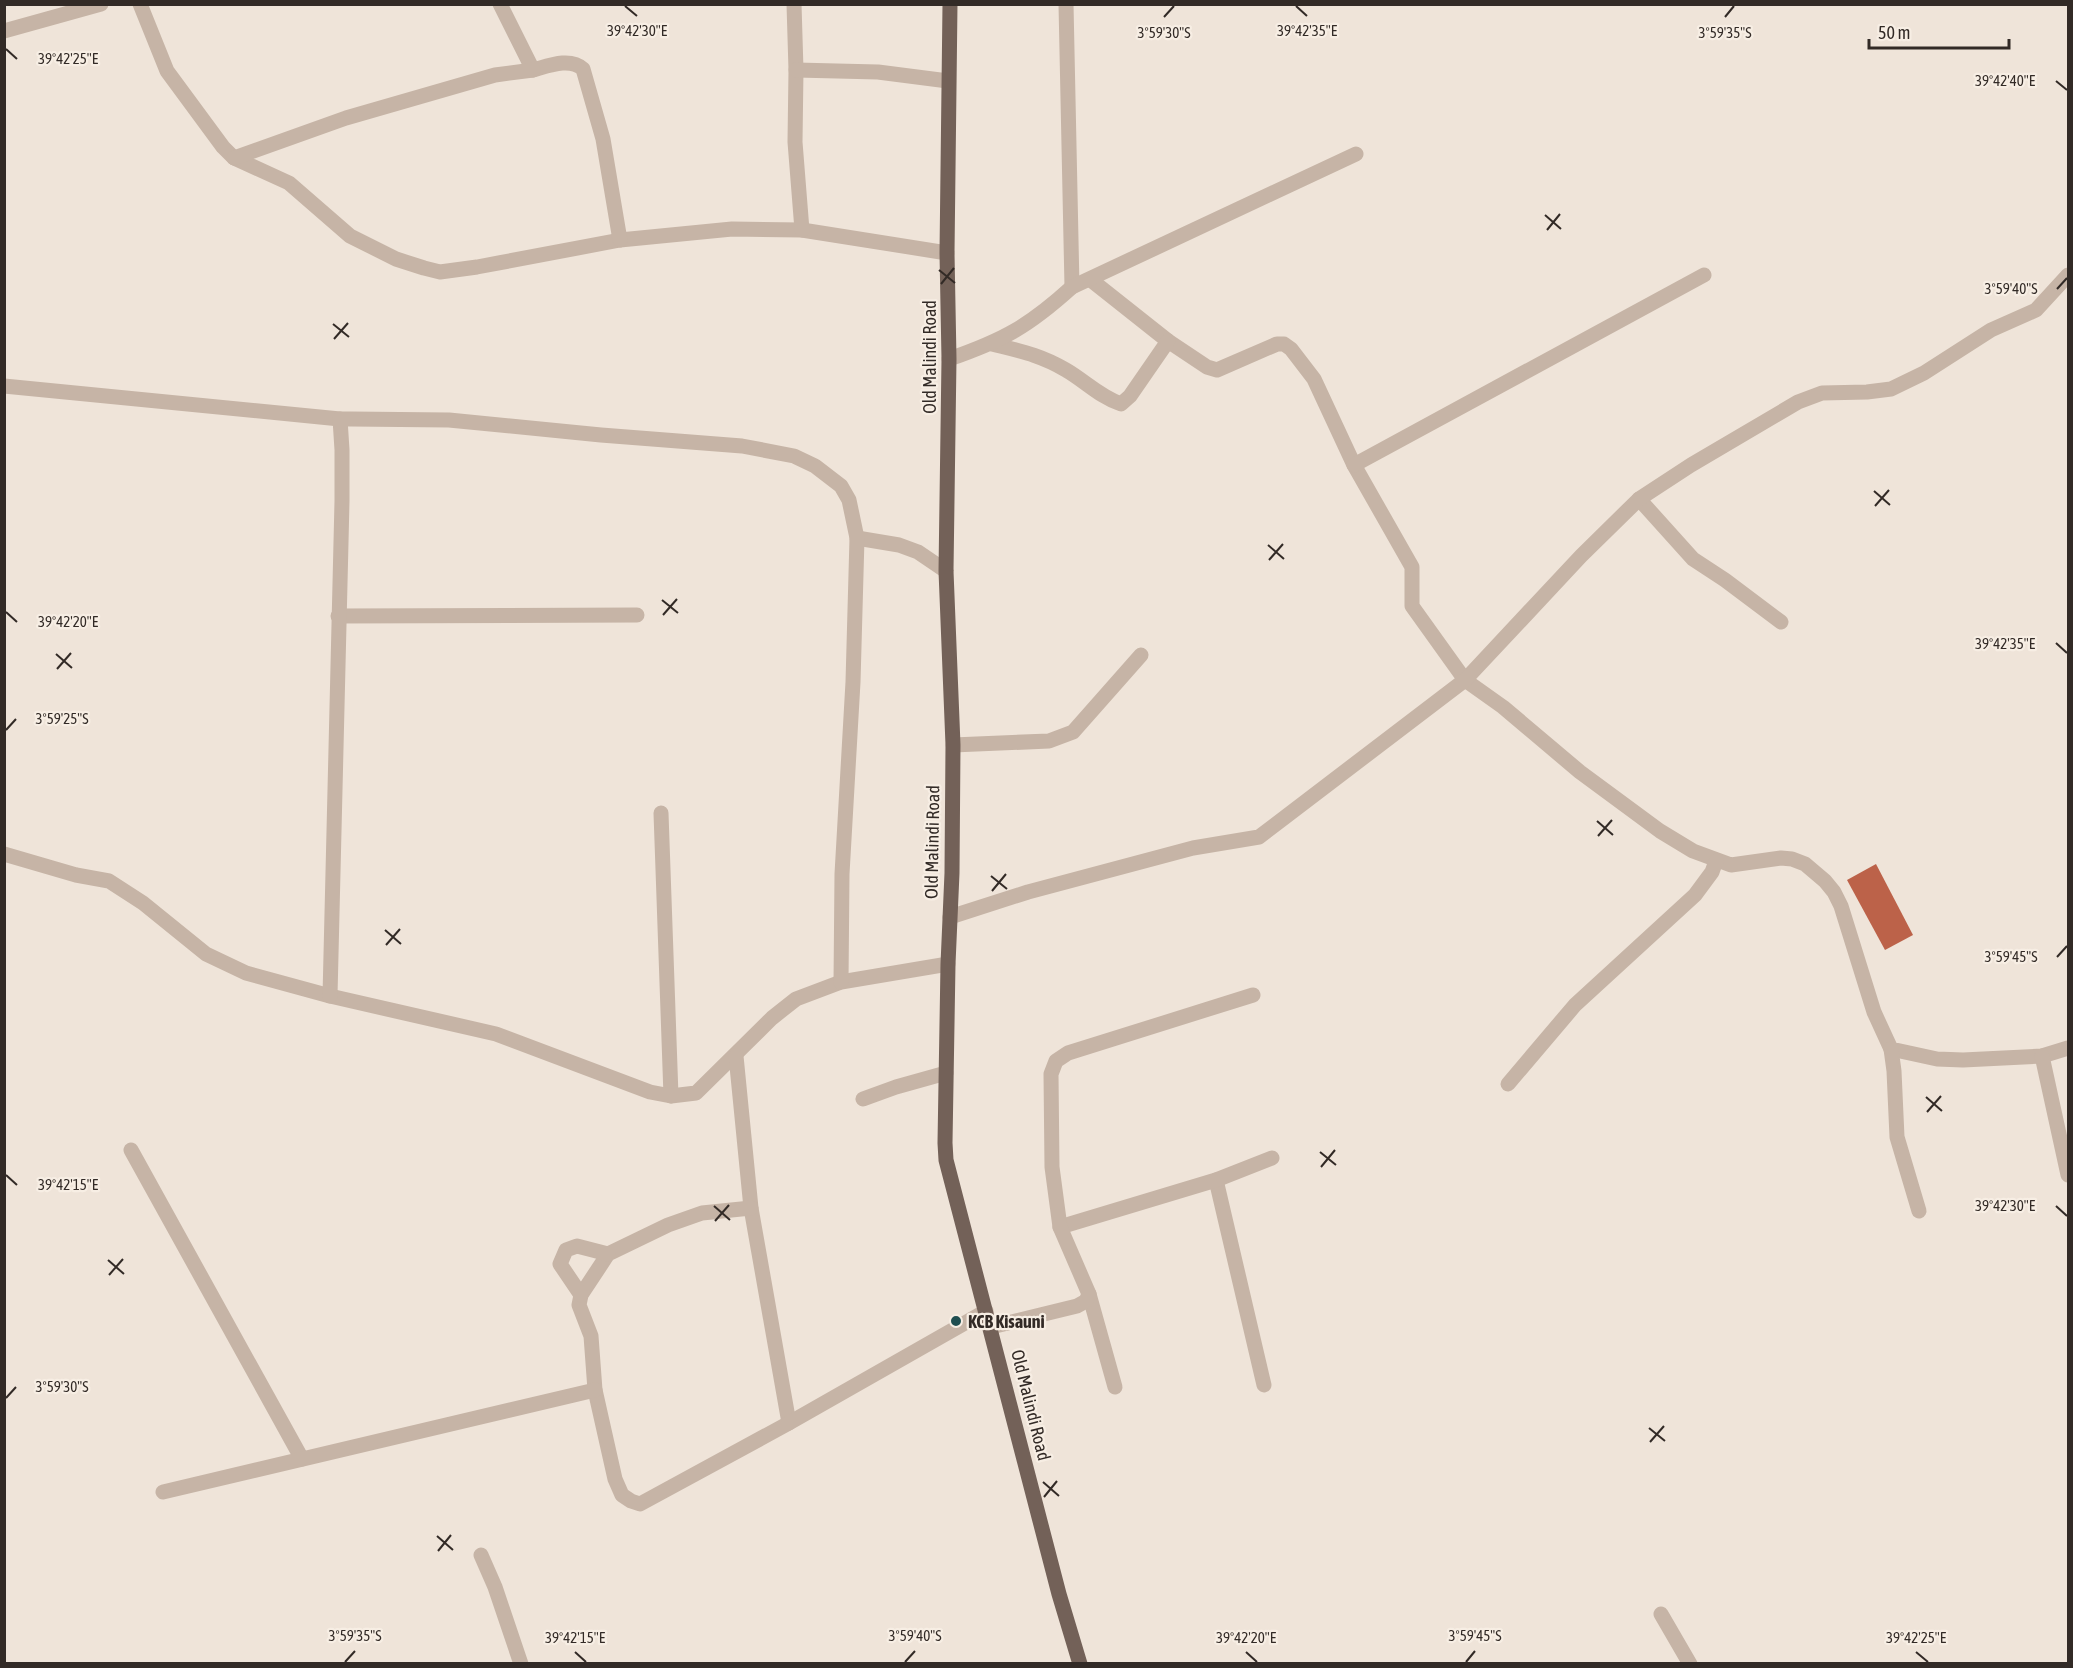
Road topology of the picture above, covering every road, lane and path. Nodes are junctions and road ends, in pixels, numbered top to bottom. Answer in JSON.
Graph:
{"nodes":[{"id":1,"x":101,"y":4,"type":"edge"},
{"id":2,"x":140,"y":4,"type":"edge"},
{"id":3,"x":500,"y":4,"type":"edge"},
{"id":4,"x":794,"y":4,"type":"edge"},
{"id":5,"x":950,"y":4,"type":"edge"},
{"id":6,"x":1066,"y":4,"type":"edge"},
{"id":7,"x":4,"y":30,"type":"edge"},
{"id":8,"x":533,"y":70,"type":"junction"},
{"id":9,"x":796,"y":70,"type":"junction"},
{"id":10,"x":948,"y":81,"type":"junction"},
{"id":11,"x":1356,"y":154,"type":"dead end"},
{"id":12,"x":234,"y":158,"type":"junction"},
{"id":13,"x":802,"y":230,"type":"junction"},
{"id":14,"x":620,"y":240,"type":"junction"},
{"id":15,"x":947,"y":253,"type":"junction"},
{"id":16,"x":1704,"y":275,"type":"dead end"},
{"id":17,"x":2068,"y":275,"type":"edge"},
{"id":18,"x":1091,"y":280,"type":"junction"},
{"id":19,"x":1072,"y":287,"type":"junction"},
{"id":20,"x":1168,"y":341,"type":"junction"},
{"id":21,"x":992,"y":344,"type":"junction"},
{"id":22,"x":949,"y":359,"type":"junction"},
{"id":23,"x":4,"y":386,"type":"edge"},
{"id":24,"x":340,"y":419,"type":"junction"},
{"id":25,"x":1354,"y":465,"type":"junction"},
{"id":26,"x":1639,"y":499,"type":"junction"},
{"id":27,"x":857,"y":538,"type":"junction"},
{"id":28,"x":946,"y":572,"type":"junction"},
{"id":29,"x":637,"y":615,"type":"dead end"},
{"id":30,"x":338,"y":616,"type":"junction"},
{"id":31,"x":1781,"y":622,"type":"dead end"},
{"id":32,"x":1141,"y":655,"type":"dead end"},
{"id":33,"x":1465,"y":680,"type":"junction"},
{"id":34,"x":953,"y":744,"type":"junction"},
{"id":35,"x":661,"y":813,"type":"dead end"},
{"id":36,"x":4,"y":854,"type":"edge"},
{"id":37,"x":1716,"y":861,"type":"junction"},
{"id":38,"x":950,"y":917,"type":"junction"},
{"id":39,"x":948,"y":964,"type":"junction"},
{"id":40,"x":841,"y":982,"type":"junction"},
{"id":41,"x":1253,"y":995,"type":"dead end"},
{"id":42,"x":330,"y":996,"type":"junction"},
{"id":43,"x":2068,"y":1048,"type":"edge"},
{"id":44,"x":1891,"y":1049,"type":"junction"},
{"id":45,"x":736,"y":1056,"type":"junction"},
{"id":46,"x":2043,"y":1056,"type":"junction"},
{"id":47,"x":946,"y":1073,"type":"junction"},
{"id":48,"x":1508,"y":1084,"type":"dead end"},
{"id":49,"x":671,"y":1096,"type":"junction"},
{"id":50,"x":863,"y":1099,"type":"dead end"},
{"id":51,"x":131,"y":1150,"type":"dead end"},
{"id":52,"x":1272,"y":1158,"type":"dead end"},
{"id":53,"x":2068,"y":1175,"type":"edge"},
{"id":54,"x":1216,"y":1180,"type":"junction"},
{"id":55,"x":751,"y":1208,"type":"junction"},
{"id":56,"x":1919,"y":1211,"type":"dead end"},
{"id":57,"x":1060,"y":1227,"type":"junction"},
{"id":58,"x":608,"y":1254,"type":"junction"},
{"id":59,"x":1089,"y":1294,"type":"junction"},
{"id":60,"x":581,"y":1295,"type":"junction"},
{"id":61,"x":986,"y":1311,"type":"junction"},
{"id":62,"x":991,"y":1327,"type":"junction"},
{"id":63,"x":1264,"y":1385,"type":"dead end"},
{"id":64,"x":1114,"y":1386,"type":"dead end"},
{"id":65,"x":595,"y":1390,"type":"junction"},
{"id":66,"x":789,"y":1423,"type":"junction"},
{"id":67,"x":302,"y":1459,"type":"junction"},
{"id":68,"x":163,"y":1492,"type":"dead end"},
{"id":69,"x":481,"y":1555,"type":"dead end"},
{"id":70,"x":1661,"y":1614,"type":"dead end"},
{"id":71,"x":521,"y":1664,"type":"edge"},
{"id":72,"x":1080,"y":1664,"type":"edge"},
{"id":73,"x":1690,"y":1664,"type":"edge"}],
"edges":[{"from":1,"to":7,"type":"street"},
{"from":2,"to":12,"type":"street"},
{"from":3,"to":8,"type":"street"},
{"from":4,"to":9,"type":"street"},
{"from":5,"to":10,"type":"main road","name":"Old Malindi Road"},
{"from":6,"to":19,"type":"street"},
{"from":8,"to":12,"type":"street"},
{"from":8,"to":14,"type":"street"},
{"from":9,"to":10,"type":"street"},
{"from":9,"to":13,"type":"street"},
{"from":10,"to":15,"type":"main road","name":"Old Malindi Road"},
{"from":11,"to":18,"type":"street"},
{"from":12,"to":14,"type":"street"},
{"from":13,"to":14,"type":"street"},
{"from":13,"to":15,"type":"street"},
{"from":15,"to":22,"type":"main road","name":"Old Malindi Road"},
{"from":16,"to":25,"type":"street"},
{"from":17,"to":26,"type":"street"},
{"from":18,"to":19,"type":"street"},
{"from":18,"to":20,"type":"street"},
{"from":19,"to":21,"type":"street"},
{"from":20,"to":21,"type":"street"},
{"from":20,"to":25,"type":"street"},
{"from":21,"to":22,"type":"street"},
{"from":22,"to":28,"type":"main road","name":"Old Malindi Road"},
{"from":23,"to":24,"type":"street"},
{"from":24,"to":27,"type":"street"},
{"from":24,"to":30,"type":"street"},
{"from":25,"to":33,"type":"street"},
{"from":26,"to":31,"type":"street"},
{"from":26,"to":33,"type":"street"},
{"from":27,"to":28,"type":"street"},
{"from":27,"to":40,"type":"street"},
{"from":28,"to":34,"type":"main road","name":"Old Malindi Road"},
{"from":29,"to":30,"type":"street"},
{"from":30,"to":42,"type":"street"},
{"from":32,"to":34,"type":"street"},
{"from":33,"to":37,"type":"street"},
{"from":33,"to":38,"type":"street"},
{"from":34,"to":38,"type":"main road","name":"Old Malindi Road"},
{"from":35,"to":49,"type":"street"},
{"from":36,"to":42,"type":"street"},
{"from":37,"to":44,"type":"street"},
{"from":37,"to":48,"type":"street"},
{"from":38,"to":39,"type":"main road","name":"Old Malindi Road"},
{"from":39,"to":40,"type":"street"},
{"from":39,"to":47,"type":"main road","name":"Old Malindi Road"},
{"from":40,"to":45,"type":"street"},
{"from":41,"to":57,"type":"street"},
{"from":42,"to":49,"type":"street"},
{"from":43,"to":46,"type":"street"},
{"from":44,"to":46,"type":"street"},
{"from":44,"to":56,"type":"street"},
{"from":45,"to":49,"type":"street"},
{"from":45,"to":55,"type":"street"},
{"from":46,"to":53,"type":"street"},
{"from":47,"to":50,"type":"street"},
{"from":47,"to":61,"type":"main road","name":"Old Malindi Road"},
{"from":51,"to":67,"type":"street"},
{"from":52,"to":54,"type":"street"},
{"from":54,"to":57,"type":"street"},
{"from":54,"to":63,"type":"street"},
{"from":55,"to":58,"type":"street"},
{"from":55,"to":66,"type":"street"},
{"from":57,"to":59,"type":"street"},
{"from":58,"to":60,"type":"street"},
{"from":58,"to":60,"type":"street"},
{"from":59,"to":62,"type":"street"},
{"from":59,"to":64,"type":"street"},
{"from":60,"to":65,"type":"street"},
{"from":61,"to":62,"type":"main road","name":"Old Malindi Road"},
{"from":61,"to":66,"type":"street"},
{"from":62,"to":72,"type":"main road","name":"Old Malindi Road"},
{"from":65,"to":66,"type":"street"},
{"from":65,"to":67,"type":"street"},
{"from":67,"to":68,"type":"street"},
{"from":69,"to":71,"type":"street"},
{"from":70,"to":73,"type":"street"}]}
